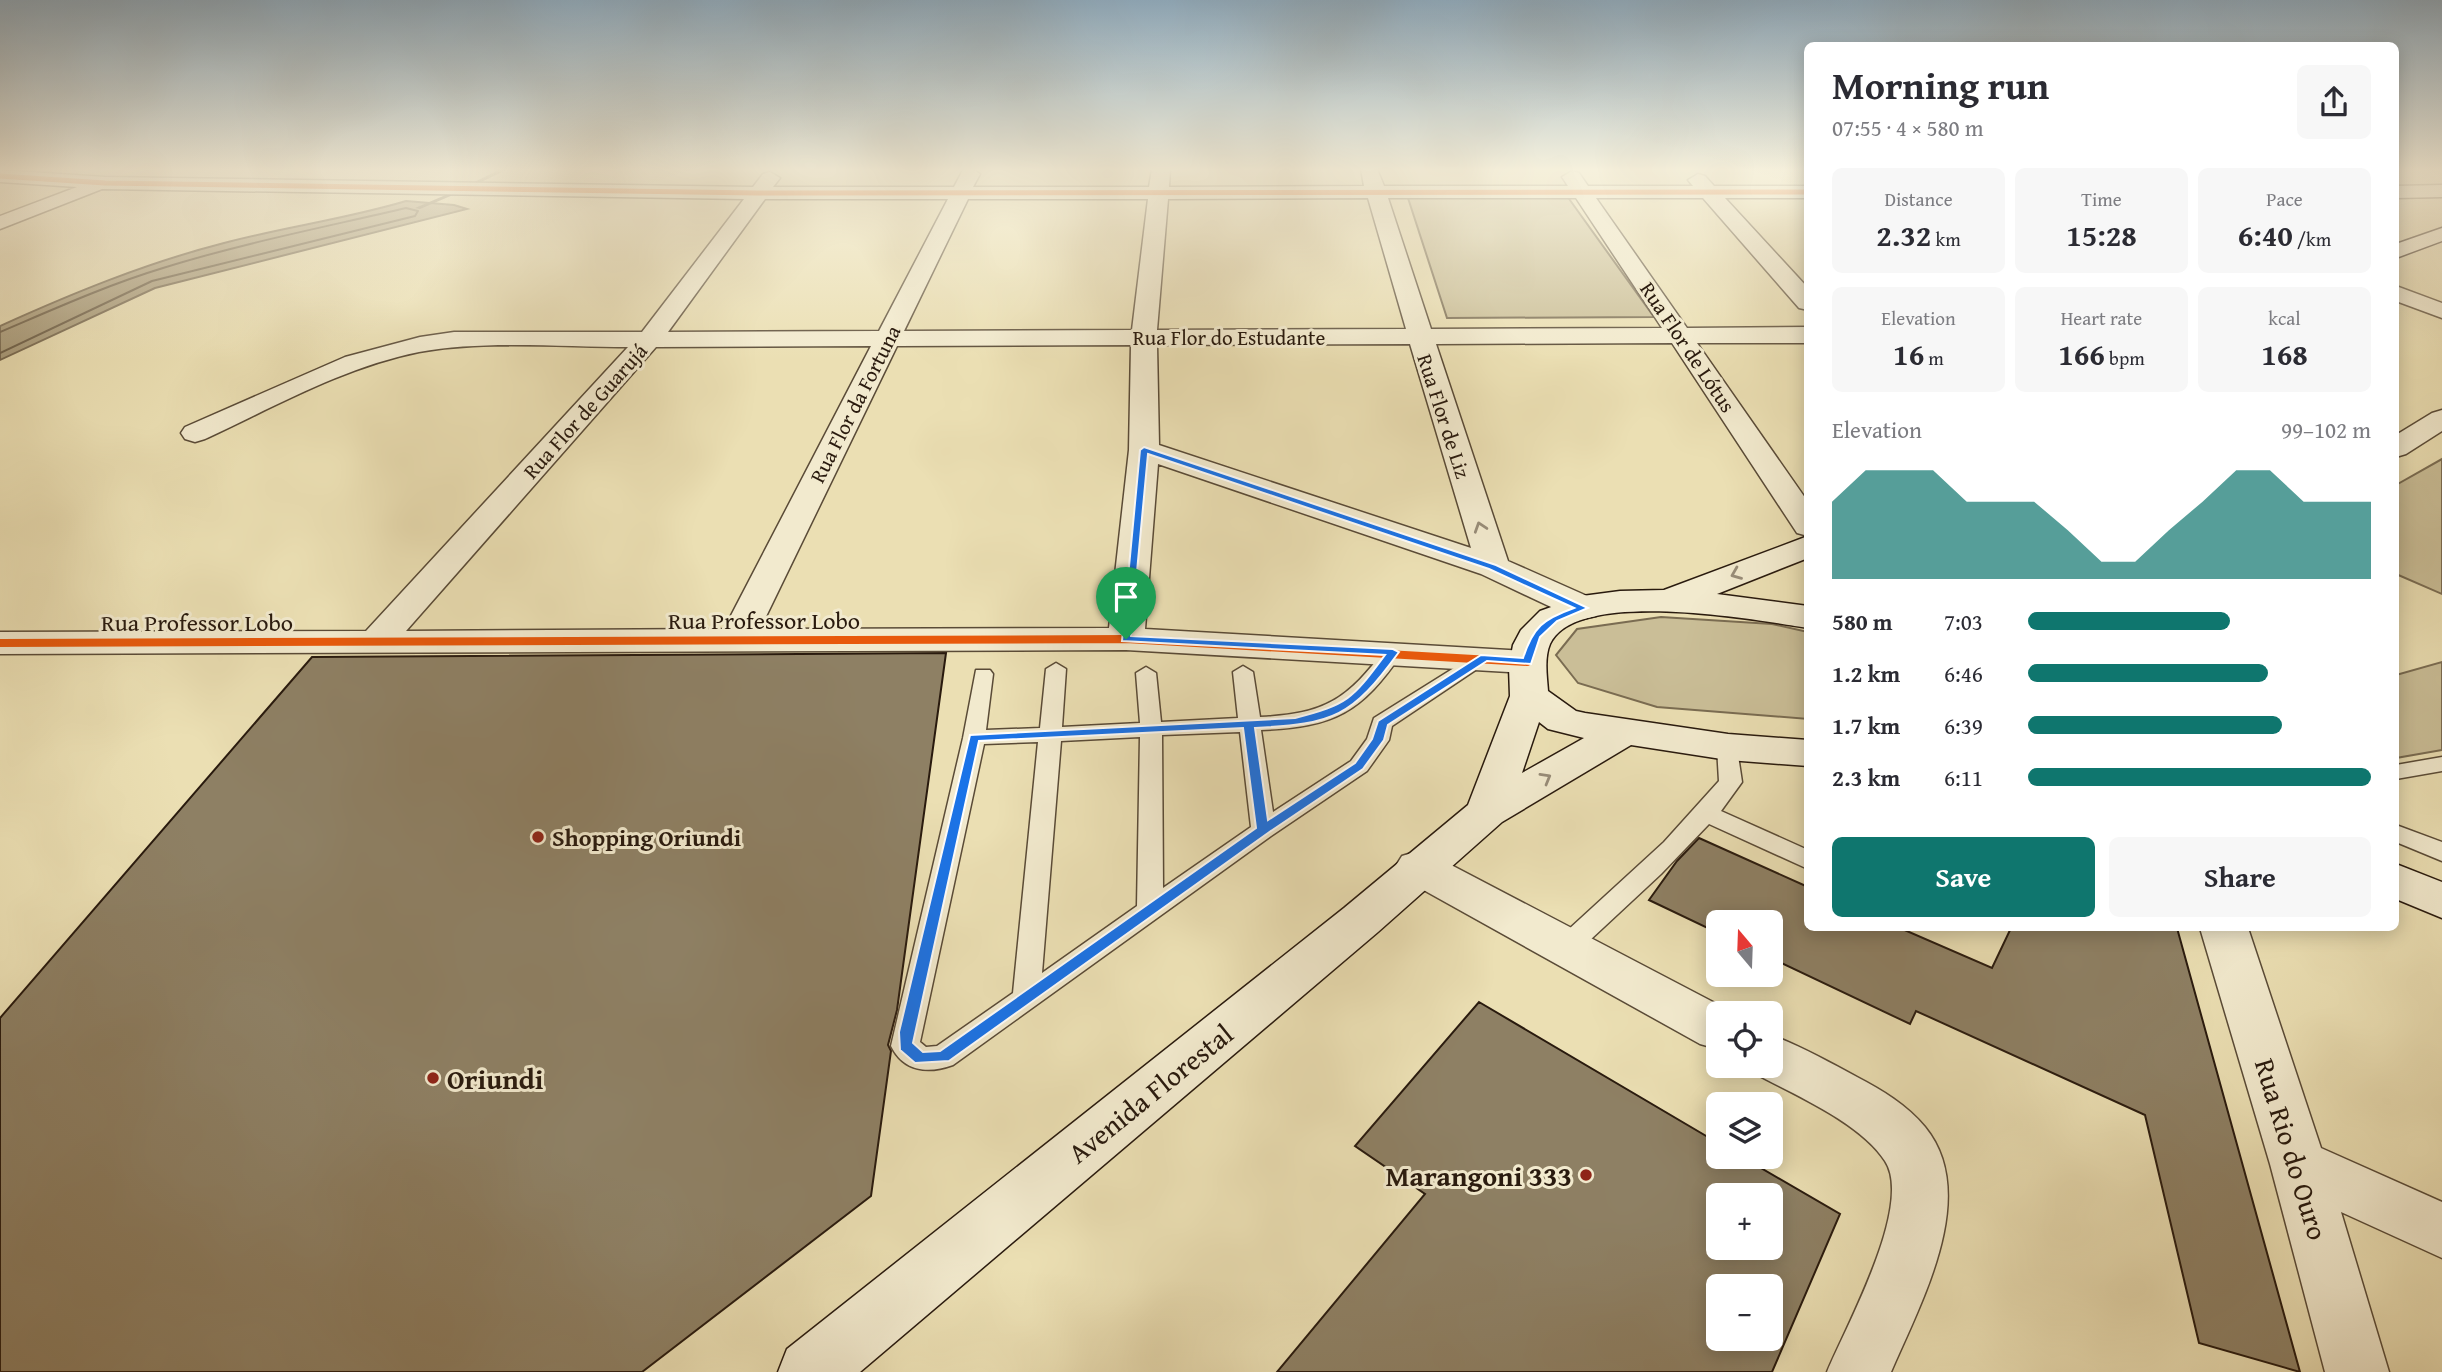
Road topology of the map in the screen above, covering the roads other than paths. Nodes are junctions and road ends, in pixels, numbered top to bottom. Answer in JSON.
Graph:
{"nodes":[{"id":1,"x":728,"y":233,"type":"edge"},
{"id":2,"x":941,"y":233,"type":"edge"},
{"id":3,"x":1155,"y":233,"type":"edge"},
{"id":4,"x":1389,"y":233,"type":"edge"},
{"id":5,"x":1611,"y":233,"type":"edge"},
{"id":6,"x":1745,"y":233,"type":"edge"},
{"id":7,"x":2442,"y":234,"type":"edge"},
{"id":8,"x":2399,"y":250,"type":"edge"},
{"id":9,"x":2399,"y":294,"type":"edge"},
{"id":10,"x":1804,"y":299,"type":"edge"},
{"id":11,"x":2442,"y":312,"type":"edge"},
{"id":12,"x":1804,"y":335,"type":"edge"},
{"id":13,"x":1419,"y":336,"type":"junction"},
{"id":14,"x":1681,"y":336,"type":"junction"},
{"id":15,"x":651,"y":337,"type":"junction"},
{"id":16,"x":1144,"y":337,"type":"junction"},
{"id":17,"x":889,"y":338,"type":"junction"},
{"id":18,"x":2442,"y":419,"type":"edge"},
{"id":19,"x":195,"y":433,"type":"dead end"},
{"id":20,"x":2399,"y":446,"type":"edge"},
{"id":21,"x":1144,"y":450,"type":"junction"},
{"id":22,"x":1804,"y":545,"type":"edge"},
{"id":23,"x":1804,"y":547,"type":"edge"},
{"id":24,"x":1493,"y":567,"type":"junction"},
{"id":25,"x":1674,"y":599,"type":"junction"},
{"id":26,"x":1583,"y":608,"type":"junction"},
{"id":27,"x":1804,"y":616,"type":"edge"},
{"id":28,"x":737,"y":639,"type":"junction"},
{"id":29,"x":1126,"y":639,"type":"junction"},
{"id":30,"x":377,"y":640,"type":"junction"},
{"id":31,"x":0,"y":643,"type":"edge"},
{"id":32,"x":1393,"y":652,"type":"junction"},
{"id":33,"x":1485,"y":657,"type":"junction"},
{"id":34,"x":1056,"y":668,"type":"dead end"},
{"id":35,"x":1242,"y":671,"type":"dead end"},
{"id":36,"x":1146,"y":673,"type":"dead end"},
{"id":37,"x":982,"y":674,"type":"dead end"},
{"id":38,"x":1528,"y":679,"type":"junction"},
{"id":39,"x":1248,"y":724,"type":"junction"},
{"id":40,"x":1152,"y":729,"type":"junction"},
{"id":41,"x":1623,"y":733,"type":"junction"},
{"id":42,"x":1051,"y":734,"type":"junction"},
{"id":43,"x":974,"y":738,"type":"junction"},
{"id":44,"x":1728,"y":747,"type":"junction"},
{"id":45,"x":1804,"y":753,"type":"edge"},
{"id":46,"x":2442,"y":764,"type":"edge"},
{"id":47,"x":2399,"y":771,"type":"edge"},
{"id":48,"x":1487,"y":812,"type":"junction"},
{"id":49,"x":1707,"y":814,"type":"junction"},
{"id":50,"x":1263,"y":830,"type":"junction"},
{"id":51,"x":2399,"y":834,"type":"edge"},
{"id":52,"x":2442,"y":852,"type":"edge"},
{"id":53,"x":1804,"y":858,"type":"edge"},
{"id":54,"x":1418,"y":867,"type":"junction"},
{"id":55,"x":2399,"y":881,"type":"edge"},
{"id":56,"x":2399,"y":892,"type":"edge"},
{"id":57,"x":2442,"y":901,"type":"edge"},
{"id":58,"x":2442,"y":907,"type":"edge"},
{"id":59,"x":1150,"y":910,"type":"junction"},
{"id":60,"x":2225,"y":931,"type":"edge"},
{"id":61,"x":1566,"y":947,"type":"junction"},
{"id":62,"x":1026,"y":998,"type":"junction"},
{"id":63,"x":1706,"y":1023,"type":"edge"},
{"id":64,"x":1783,"y":1063,"type":"edge"},
{"id":65,"x":2298,"y":1164,"type":"junction"},
{"id":66,"x":2442,"y":1231,"type":"edge"},
{"id":67,"x":810,"y":1372,"type":"edge"},
{"id":68,"x":1859,"y":1372,"type":"edge"},
{"id":69,"x":2357,"y":1372,"type":"edge"}],
"edges":[{"from":1,"to":15,"type":"street","name":"Rua Flor de Guarujá"},
{"from":2,"to":17,"type":"street","name":"Rua Flor da Fortuna"},
{"from":3,"to":16,"type":"street"},
{"from":4,"to":13,"type":"street","name":"Rua Flor de Liz"},
{"from":5,"to":14,"type":"street","name":"Rua Flor de Lótus"},
{"from":6,"to":10,"type":"street"},
{"from":7,"to":8,"type":"street"},
{"from":9,"to":11,"type":"street"},
{"from":12,"to":14,"type":"street","name":"Rua Flor do Estudante"},
{"from":13,"to":14,"type":"street","name":"Rua Flor do Estudante"},
{"from":13,"to":16,"type":"street","name":"Rua Flor do Estudante"},
{"from":24,"to":13,"type":"street","name":"Rua Flor de Liz","one_way":true},
{"from":14,"to":22,"type":"street","name":"Rua Flor de Lótus"},
{"from":15,"to":17,"type":"street","name":"Rua Flor do Estudante"},
{"from":15,"to":19,"type":"street","name":"Rua Flor do Estudante"},
{"from":15,"to":30,"type":"street","name":"Rua Flor de Guarujá"},
{"from":16,"to":17,"type":"street","name":"Rua Flor do Estudante"},
{"from":16,"to":21,"type":"street"},
{"from":17,"to":28,"type":"street","name":"Rua Flor da Fortuna"},
{"from":18,"to":20,"type":"street"},
{"from":21,"to":24,"type":"street"},
{"from":21,"to":29,"type":"street"},
{"from":23,"to":25,"type":"street","one_way":true},
{"from":24,"to":26,"type":"street"},
{"from":25,"to":26,"type":"street"},
{"from":25,"to":27,"type":"street"},
{"from":26,"to":38,"type":"street"},
{"from":28,"to":29,"type":"street","name":"Rua Professor Lobo"},
{"from":28,"to":30,"type":"street","name":"Rua Professor Lobo"},
{"from":29,"to":32,"type":"street","name":"Rua Professor Lobo"},
{"from":30,"to":31,"type":"street","name":"Rua Professor Lobo"},
{"from":32,"to":33,"type":"street","name":"Rua Professor Lobo"},
{"from":32,"to":39,"type":"lane"},
{"from":33,"to":38,"type":"street","name":"Rua Professor Lobo"},
{"from":33,"to":50,"type":"lane"},
{"from":34,"to":42,"type":"lane"},
{"from":35,"to":39,"type":"lane"},
{"from":36,"to":40,"type":"lane"},
{"from":37,"to":43,"type":"lane"},
{"from":38,"to":41,"type":"street"},
{"from":38,"to":48,"type":"street"},
{"from":39,"to":40,"type":"lane"},
{"from":39,"to":50,"type":"lane"},
{"from":40,"to":42,"type":"lane"},
{"from":40,"to":59,"type":"lane"},
{"from":41,"to":44,"type":"street"},
{"from":48,"to":41,"type":"street","name":"Avenida Florestal","one_way":true},
{"from":42,"to":43,"type":"lane"},
{"from":42,"to":62,"type":"lane"},
{"from":43,"to":62,"type":"lane"},
{"from":44,"to":45,"type":"street"},
{"from":44,"to":49,"type":"lane"},
{"from":46,"to":47,"type":"lane"},
{"from":48,"to":54,"type":"street","name":"Avenida Florestal"},
{"from":49,"to":53,"type":"lane"},
{"from":49,"to":61,"type":"lane"},
{"from":50,"to":59,"type":"lane"},
{"from":51,"to":52,"type":"lane"},
{"from":54,"to":61,"type":"street"},
{"from":54,"to":67,"type":"street","name":"Avenida Florestal"},
{"from":55,"to":57,"type":"street"},
{"from":56,"to":58,"type":"street"},
{"from":59,"to":62,"type":"lane"},
{"from":60,"to":65,"type":"street","name":"Rua Rio do Ouro"},
{"from":61,"to":63,"type":"street"},
{"from":64,"to":68,"type":"street"},
{"from":65,"to":66,"type":"street"},
{"from":65,"to":69,"type":"street","name":"Rua Rio do Ouro"}]}
